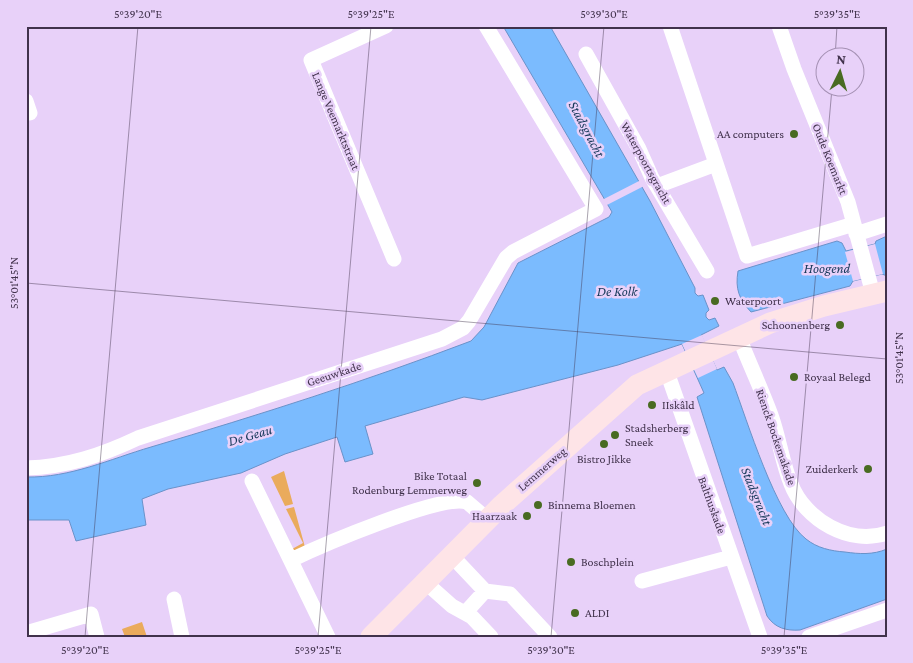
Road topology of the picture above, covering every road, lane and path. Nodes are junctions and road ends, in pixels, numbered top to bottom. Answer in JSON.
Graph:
{"nodes":[{"id":1,"x":386,"y":26,"type":"edge"},
{"id":2,"x":486,"y":26,"type":"edge"},
{"id":3,"x":670,"y":26,"type":"edge"},
{"id":4,"x":779,"y":26,"type":"edge"},
{"id":5,"x":586,"y":54,"type":"dead end"},
{"id":6,"x":716,"y":164,"type":"junction"},
{"id":7,"x":657,"y":186,"type":"junction"},
{"id":8,"x":887,"y":224,"type":"edge"},
{"id":9,"x":857,"y":235,"type":"junction"},
{"id":10,"x":394,"y":258,"type":"dead end"},
{"id":11,"x":707,"y":271,"type":"dead end"},
{"id":12,"x":876,"y":287,"type":"edge"},
{"id":13,"x":739,"y":337,"type":"junction"},
{"id":14,"x":667,"y":372,"type":"junction"},
{"id":15,"x":26,"y":468,"type":"edge"},
{"id":16,"x":252,"y":481,"type":"dead end"},
{"id":17,"x":487,"y":519,"type":"junction"},
{"id":18,"x":887,"y":533,"type":"edge"},
{"id":19,"x":452,"y":555,"type":"junction"},
{"id":20,"x":731,"y":556,"type":"junction"},
{"id":21,"x":291,"y":560,"type":"junction"},
{"id":22,"x":642,"y":581,"type":"dead end"},
{"id":23,"x":425,"y":582,"type":"junction"},
{"id":24,"x":485,"y":591,"type":"junction"},
{"id":25,"x":174,"y":599,"type":"dead end"},
{"id":26,"x":887,"y":610,"type":"edge"},
{"id":27,"x":466,"y":612,"type":"junction"},
{"id":28,"x":96,"y":632,"type":"edge"},
{"id":29,"x":26,"y":633,"type":"edge"},
{"id":30,"x":182,"y":637,"type":"edge"},
{"id":31,"x":328,"y":637,"type":"edge"},
{"id":32,"x":370,"y":637,"type":"edge"},
{"id":33,"x":490,"y":637,"type":"edge"},
{"id":34,"x":550,"y":637,"type":"edge"},
{"id":35,"x":760,"y":637,"type":"edge"},
{"id":36,"x":809,"y":637,"type":"edge"}],
"edges":[{"from":1,"to":10,"type":"street","name":"Lange Veemarktstraat"},
{"from":2,"to":15,"type":"street","name":"Geeuwkade"},
{"from":3,"to":6,"type":"street"},
{"from":4,"to":9,"type":"street","name":"Oude Koemarkt"},
{"from":5,"to":7,"type":"street","name":"Waterpoortsgracht"},
{"from":6,"to":7,"type":"street"},
{"from":6,"to":9,"type":"street"},
{"from":7,"to":11,"type":"street","name":"Waterpoortsgracht"},
{"from":8,"to":9,"type":"street"},
{"from":9,"to":12,"type":"street","name":"Oude Koemarkt"},
{"from":12,"to":13,"type":"main road"},
{"from":13,"to":14,"type":"main road","name":"Lemmerweg"},
{"from":13,"to":18,"type":"street","name":"Rienck Bockemakade"},
{"from":14,"to":17,"type":"main road","name":"Lemmerweg"},
{"from":14,"to":20,"type":"street","name":"Balthuskade"},
{"from":16,"to":21,"type":"street"},
{"from":17,"to":19,"type":"main road","name":"Lemmerweg"},
{"from":17,"to":21,"type":"street"},
{"from":19,"to":23,"type":"main road","name":"Lemmerweg"},
{"from":19,"to":24,"type":"street"},
{"from":20,"to":22,"type":"street"},
{"from":20,"to":35,"type":"street","name":"Balthuskade"},
{"from":21,"to":31,"type":"street"},
{"from":23,"to":27,"type":"street"},
{"from":23,"to":32,"type":"main road","name":"Lemmerweg"},
{"from":24,"to":27,"type":"street"},
{"from":24,"to":34,"type":"street"},
{"from":25,"to":30,"type":"street"},
{"from":26,"to":36,"type":"street"},
{"from":27,"to":33,"type":"street"},
{"from":28,"to":29,"type":"street"}]}
